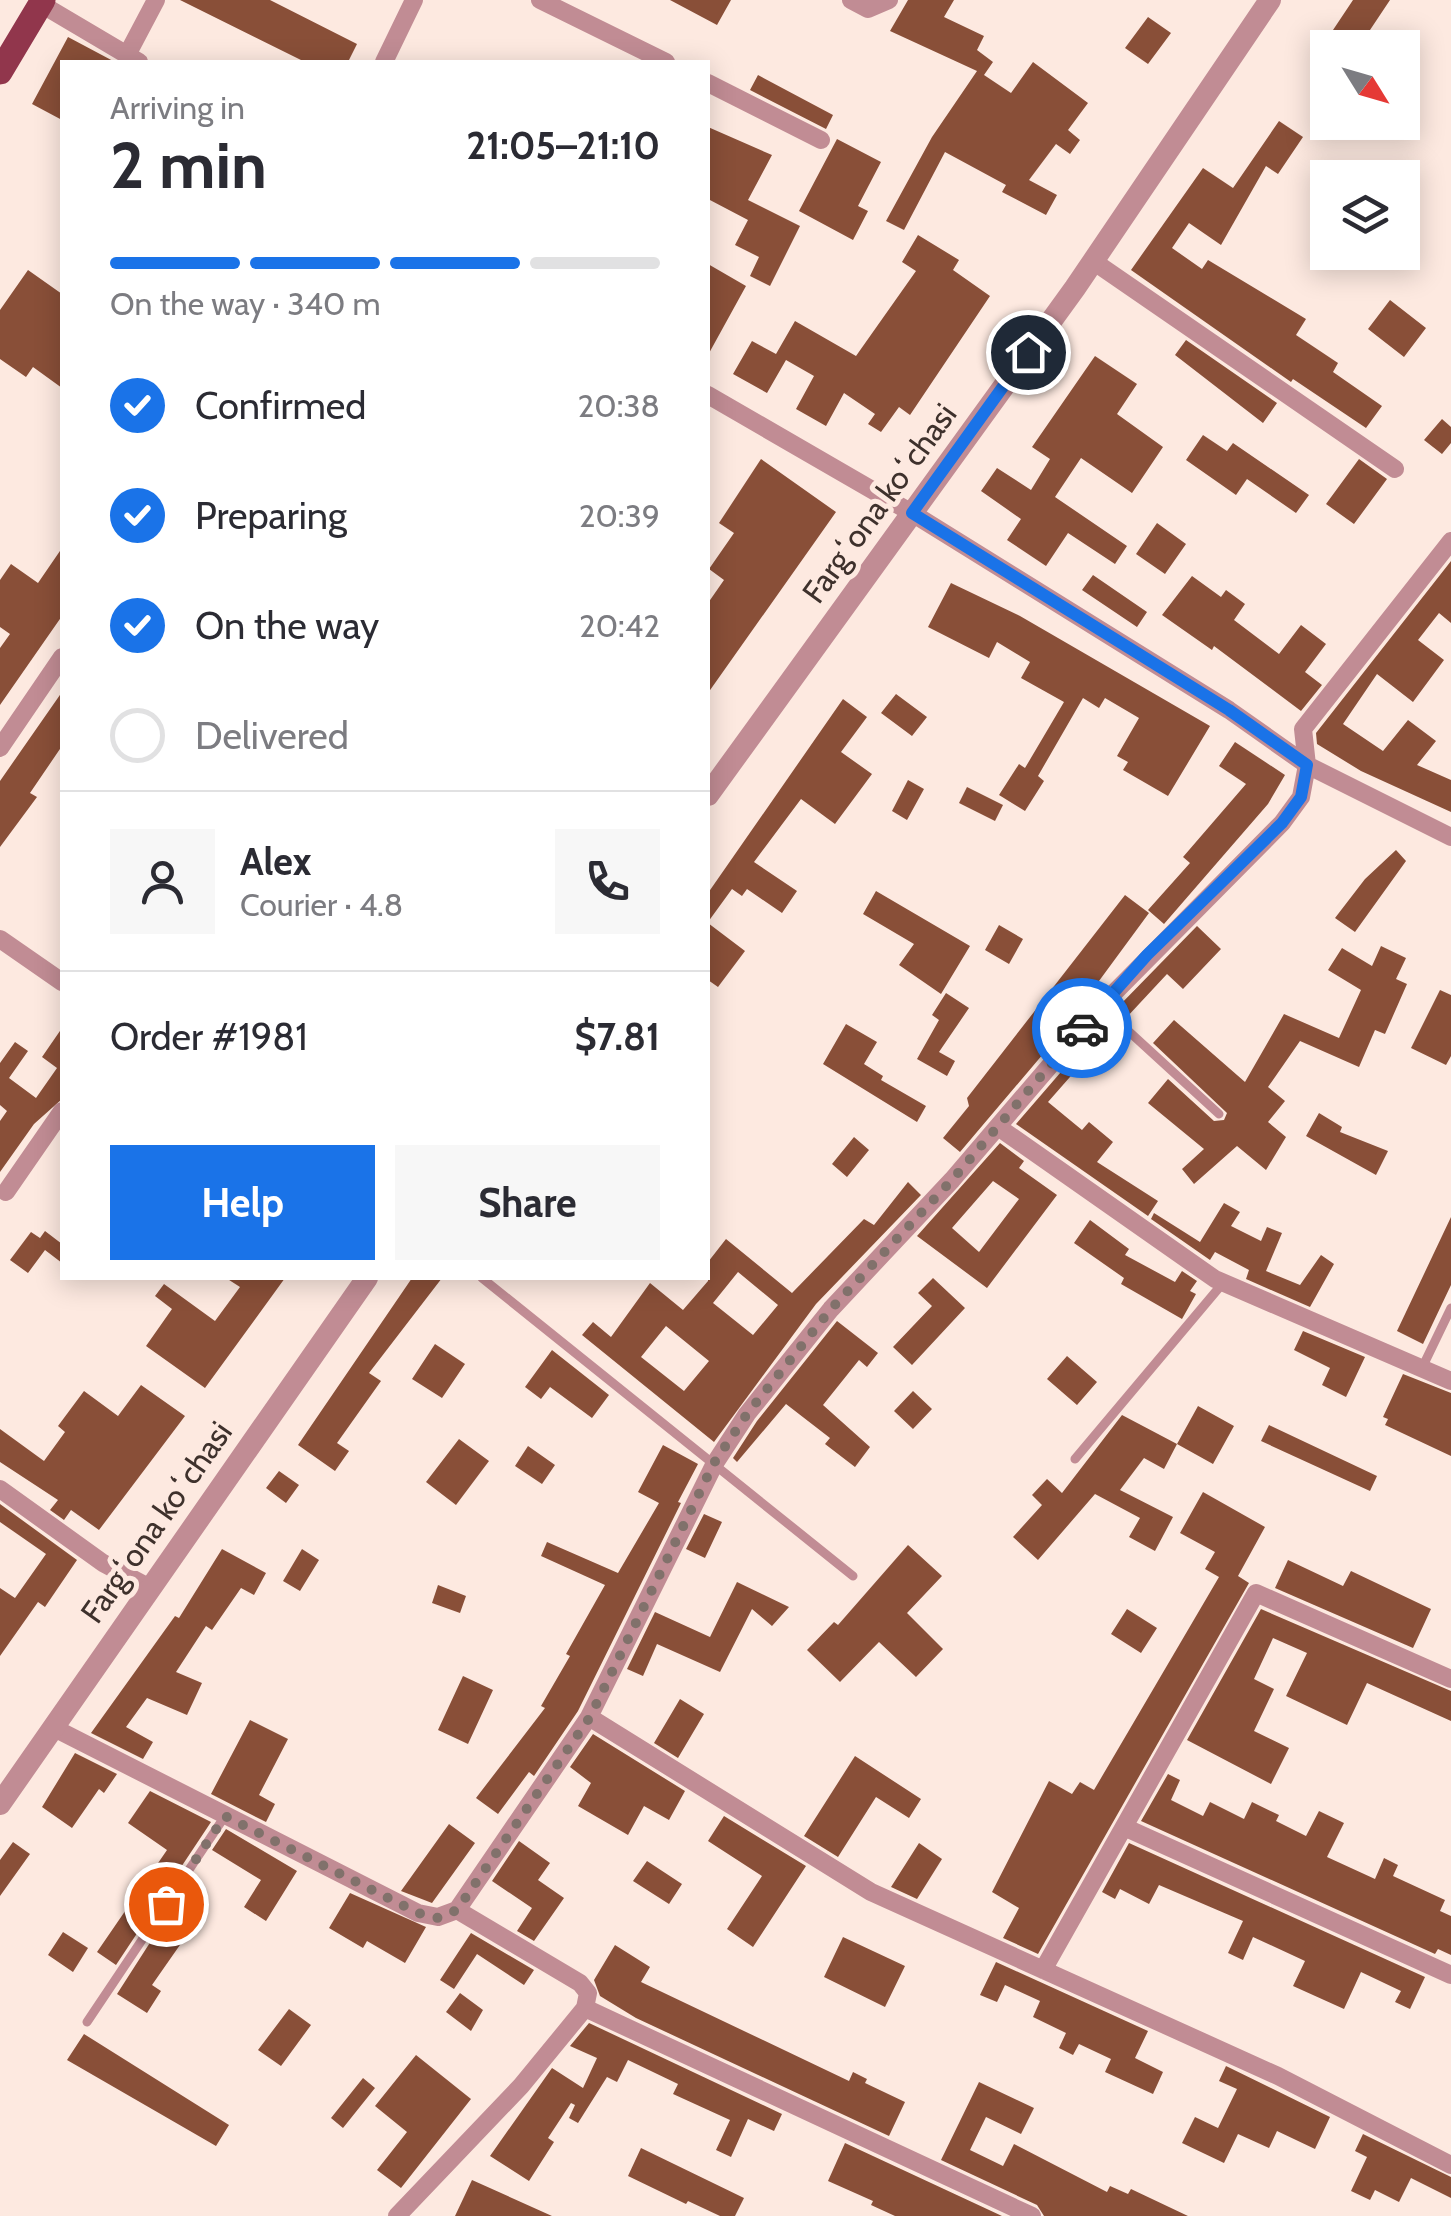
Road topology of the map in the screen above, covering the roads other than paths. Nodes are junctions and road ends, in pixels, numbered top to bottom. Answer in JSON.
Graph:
{"nodes":[{"id":1,"x":156,"y":0,"type":"edge"},
{"id":2,"x":414,"y":0,"type":"edge"},
{"id":3,"x":540,"y":0,"type":"edge"},
{"id":4,"x":850,"y":0,"type":"edge"},
{"id":5,"x":889,"y":0,"type":"edge"},
{"id":6,"x":1270,"y":0,"type":"edge"},
{"id":7,"x":42,"y":2,"type":"edge"},
{"id":8,"x":133,"y":59,"type":"edge"},
{"id":9,"x":385,"y":60,"type":"edge"},
{"id":10,"x":662,"y":60,"type":"edge"},
{"id":11,"x":0,"y":72,"type":"edge"},
{"id":12,"x":710,"y":84,"type":"edge"},
{"id":13,"x":821,"y":140,"type":"dead end"},
{"id":14,"x":1093,"y":261,"type":"junction"},
{"id":15,"x":710,"y":397,"type":"edge"},
{"id":16,"x":1396,"y":469,"type":"dead end"},
{"id":17,"x":912,"y":513,"type":"junction"},
{"id":18,"x":1451,"y":541,"type":"edge"},
{"id":19,"x":60,"y":659,"type":"edge"},
{"id":20,"x":0,"y":748,"type":"edge"},
{"id":21,"x":1307,"y":765,"type":"junction"},
{"id":22,"x":710,"y":792,"type":"edge"},
{"id":23,"x":1451,"y":837,"type":"edge"},
{"id":24,"x":0,"y":939,"type":"edge"},
{"id":25,"x":60,"y":981,"type":"edge"},
{"id":26,"x":1101,"y":1006,"type":"junction"},
{"id":27,"x":60,"y":1114,"type":"edge"},
{"id":28,"x":1219,"y":1114,"type":"dead end"},
{"id":29,"x":998,"y":1126,"type":"junction"},
{"id":30,"x":6,"y":1192,"type":"dead end"},
{"id":31,"x":366,"y":1280,"type":"edge"},
{"id":32,"x":485,"y":1280,"type":"edge"},
{"id":33,"x":1223,"y":1284,"type":"junction"},
{"id":34,"x":1451,"y":1308,"type":"edge"},
{"id":35,"x":1422,"y":1368,"type":"junction"},
{"id":36,"x":1451,"y":1381,"type":"edge"},
{"id":37,"x":1075,"y":1460,"type":"dead end"},
{"id":38,"x":714,"y":1463,"type":"junction"},
{"id":39,"x":0,"y":1489,"type":"edge"},
{"id":40,"x":853,"y":1576,"type":"dead end"},
{"id":41,"x":150,"y":1588,"type":"junction"},
{"id":42,"x":1451,"y":1679,"type":"edge"},
{"id":43,"x":590,"y":1717,"type":"junction"},
{"id":44,"x":54,"y":1728,"type":"junction"},
{"id":45,"x":0,"y":1804,"type":"edge"},
{"id":46,"x":225,"y":1816,"type":"junction"},
{"id":47,"x":1124,"y":1827,"type":"junction"},
{"id":48,"x":457,"y":1910,"type":"junction"},
{"id":49,"x":1043,"y":1970,"type":"junction"},
{"id":50,"x":1451,"y":1975,"type":"edge"},
{"id":51,"x":585,"y":2008,"type":"junction"},
{"id":52,"x":87,"y":2022,"type":"dead end"},
{"id":53,"x":1451,"y":2166,"type":"edge"},
{"id":54,"x":404,"y":2214,"type":"edge"},
{"id":55,"x":1032,"y":2216,"type":"edge"}],
"edges":[{"from":1,"to":8,"type":"street"},
{"from":2,"to":9,"type":"street"},
{"from":3,"to":10,"type":"street"},
{"from":4,"to":5,"type":"street"},
{"from":6,"to":14,"type":"street","name":"Fargʻona koʻchasi"},
{"from":7,"to":8,"type":"street"},
{"from":7,"to":11,"type":"main road"},
{"from":12,"to":13,"type":"street"},
{"from":14,"to":16,"type":"street"},
{"from":14,"to":17,"type":"street","name":"Fargʻona koʻchasi"},
{"from":15,"to":17,"type":"street"},
{"from":17,"to":21,"type":"street"},
{"from":17,"to":22,"type":"street","name":"Fargʻona koʻchasi"},
{"from":18,"to":21,"type":"street"},
{"from":19,"to":20,"type":"street"},
{"from":21,"to":23,"type":"street"},
{"from":21,"to":26,"type":"street"},
{"from":24,"to":25,"type":"street"},
{"from":26,"to":28,"type":"lane"},
{"from":26,"to":29,"type":"street"},
{"from":27,"to":30,"type":"street"},
{"from":29,"to":33,"type":"street"},
{"from":29,"to":38,"type":"street"},
{"from":31,"to":41,"type":"street","name":"Fargʻona koʻchasi"},
{"from":32,"to":38,"type":"lane"},
{"from":33,"to":35,"type":"street"},
{"from":33,"to":37,"type":"lane"},
{"from":34,"to":35,"type":"lane"},
{"from":35,"to":36,"type":"street"},
{"from":38,"to":40,"type":"lane"},
{"from":38,"to":43,"type":"street"},
{"from":39,"to":41,"type":"street"},
{"from":41,"to":44,"type":"street","name":"Fargʻona koʻchasi"},
{"from":42,"to":47,"type":"street"},
{"from":43,"to":48,"type":"street"},
{"from":43,"to":49,"type":"street"},
{"from":44,"to":45,"type":"street","name":"Fargʻona koʻchasi"},
{"from":44,"to":46,"type":"street"},
{"from":46,"to":48,"type":"street"},
{"from":46,"to":52,"type":"lane"},
{"from":47,"to":49,"type":"street"},
{"from":47,"to":50,"type":"street"},
{"from":48,"to":51,"type":"street"},
{"from":49,"to":53,"type":"street"},
{"from":51,"to":54,"type":"street"},
{"from":51,"to":55,"type":"street"}]}
